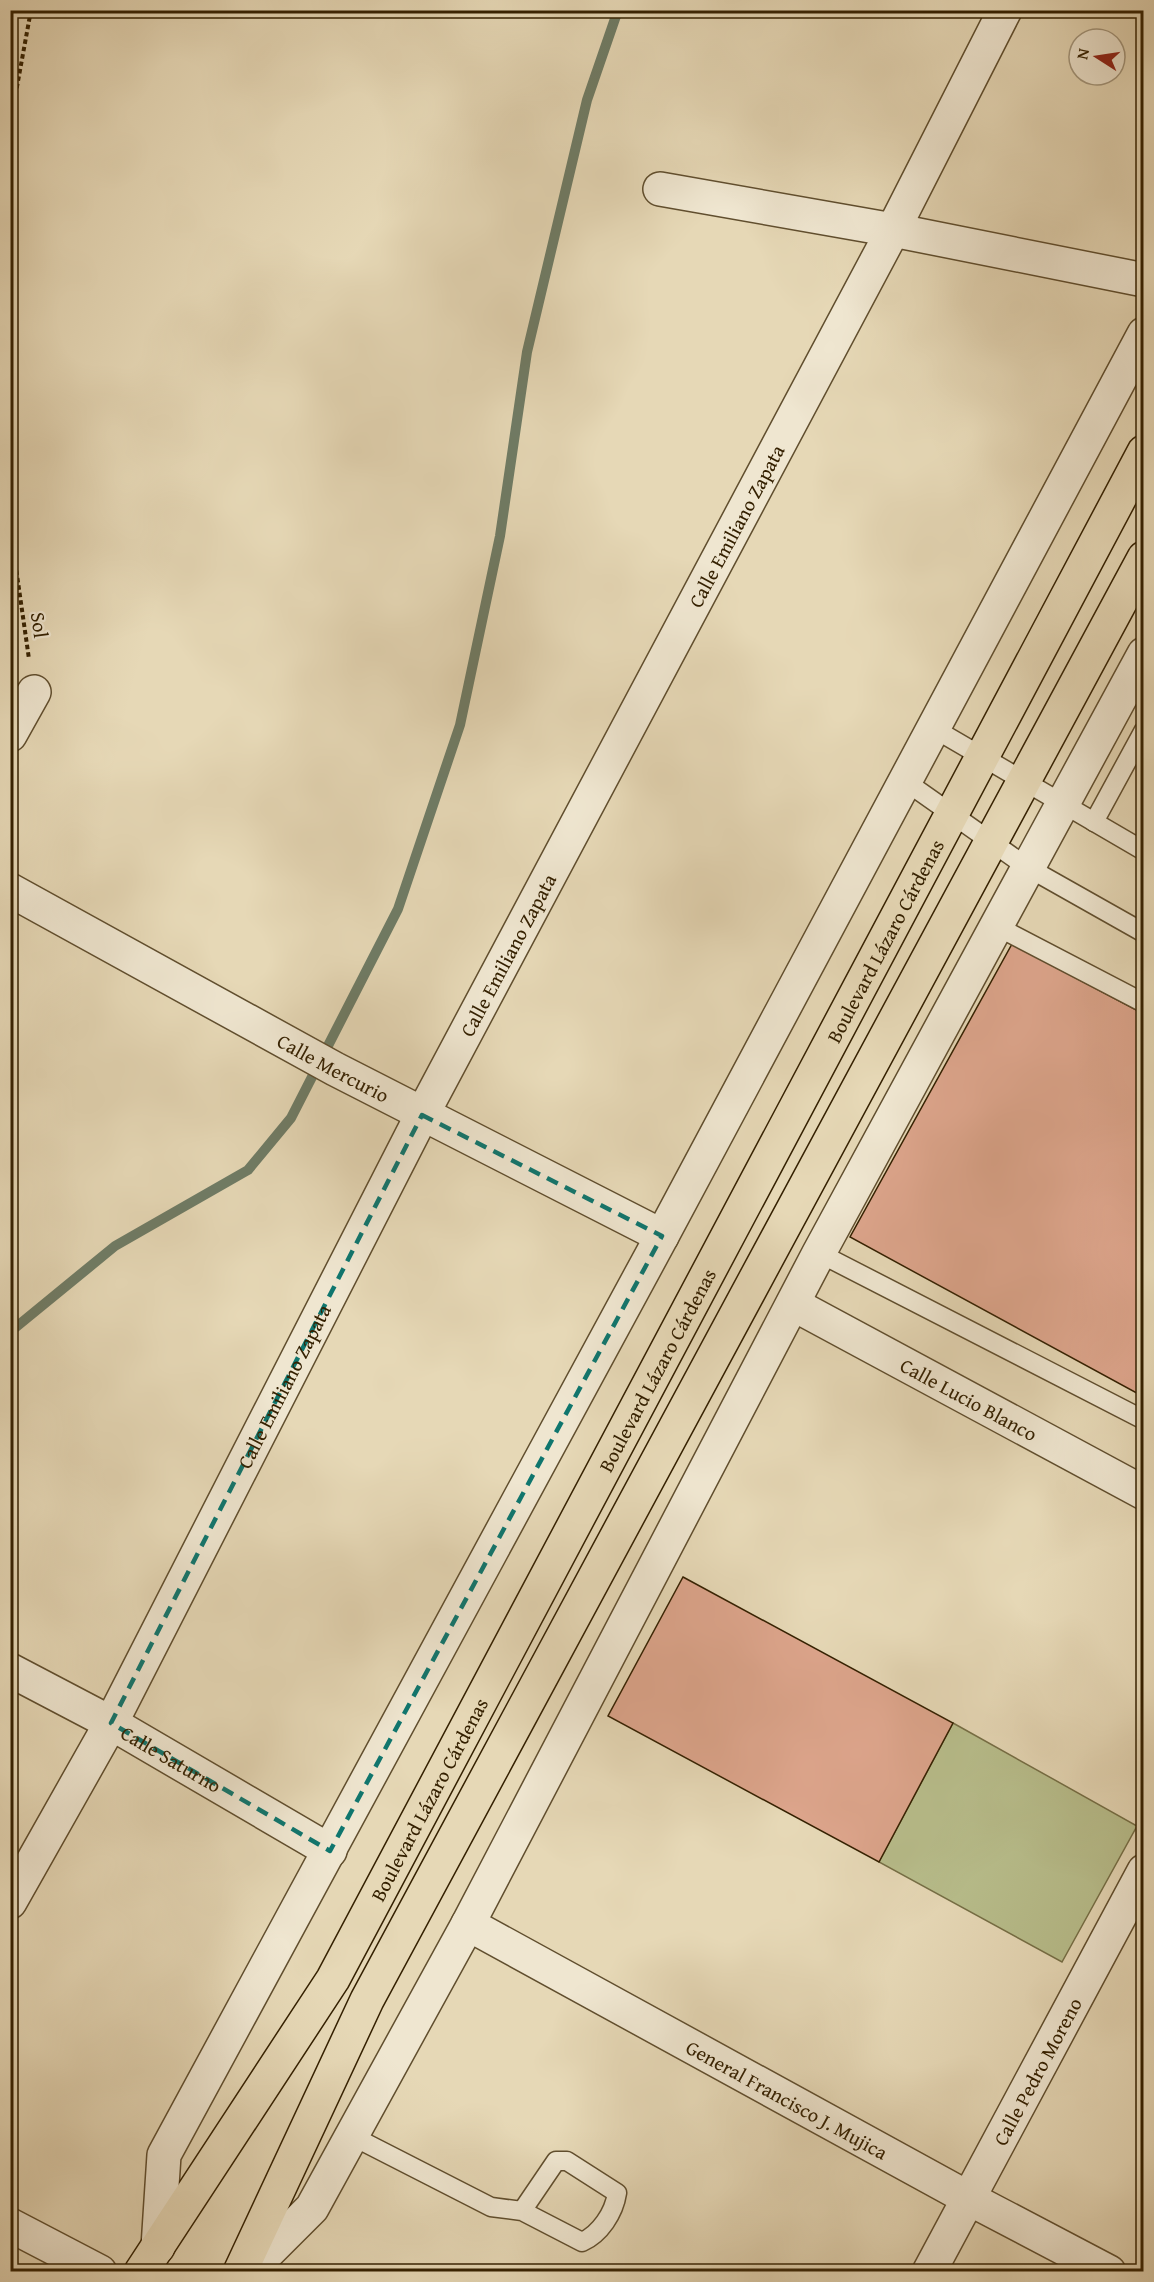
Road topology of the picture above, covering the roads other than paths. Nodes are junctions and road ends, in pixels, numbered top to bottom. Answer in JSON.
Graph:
{"nodes":[{"id":1,"x":1005,"y":10,"type":"edge"},
{"id":2,"x":660,"y":189,"type":"dead end"},
{"id":3,"x":893,"y":230,"type":"junction"},
{"id":4,"x":1143,"y":280,"type":"edge"},
{"id":5,"x":1143,"y":334,"type":"edge"},
{"id":6,"x":1143,"y":453,"type":"edge"},
{"id":7,"x":1143,"y":558,"type":"edge"},
{"id":8,"x":1143,"y":654,"type":"edge"},
{"id":9,"x":34,"y":692,"type":"road end"},
{"id":10,"x":933,"y":728,"type":"junction"},
{"id":11,"x":1143,"y":730,"type":"edge"},
{"id":12,"x":10,"y":735,"type":"edge"},
{"id":13,"x":982,"y":757,"type":"junction"},
{"id":14,"x":905,"y":781,"type":"junction"},
{"id":15,"x":1023,"y":782,"type":"junction"},
{"id":16,"x":1061,"y":804,"type":"junction"},
{"id":17,"x":951,"y":815,"type":"junction"},
{"id":18,"x":1094,"y":822,"type":"junction"},
{"id":19,"x":990,"y":842,"type":"junction"},
{"id":20,"x":1143,"y":850,"type":"edge"},
{"id":21,"x":1027,"y":867,"type":"junction"},
{"id":22,"x":10,"y":890,"type":"edge"},
{"id":23,"x":996,"y":926,"type":"junction"},
{"id":24,"x":1143,"y":933,"type":"edge"},
{"id":25,"x":1143,"y":1004,"type":"edge"},
{"id":26,"x":422,"y":1115,"type":"junction"},
{"id":27,"x":662,"y":1236,"type":"junction"},
{"id":28,"x":819,"y":1253,"type":"junction"},
{"id":29,"x":793,"y":1304,"type":"junction"},
{"id":30,"x":1143,"y":1420,"type":"edge"},
{"id":31,"x":1143,"y":1493,"type":"edge"},
{"id":32,"x":10,"y":1670,"type":"edge"},
{"id":33,"x":111,"y":1724,"type":"junction"},
{"id":34,"x":330,"y":1851,"type":"junction"},
{"id":35,"x":1143,"y":1871,"type":"edge"},
{"id":36,"x":10,"y":1902,"type":"edge"},
{"id":37,"x":468,"y":1924,"type":"junction"},
{"id":38,"x":352,"y":2136,"type":"junction"},
{"id":39,"x":968,"y":2198,"type":"junction"},
{"id":40,"x":522,"y":2211,"type":"junction"},
{"id":41,"x":10,"y":2225,"type":"edge"},
{"id":42,"x":149,"y":2259,"type":"edge"},
{"id":43,"x":100,"y":2271,"type":"edge"},
{"id":44,"x":240,"y":2271,"type":"edge"},
{"id":45,"x":248,"y":2271,"type":"edge"},
{"id":46,"x":929,"y":2271,"type":"edge"},
{"id":47,"x":1109,"y":2271,"type":"edge"}],
"edges":[{"from":1,"to":3,"type":"street","name":"Calle Emiliano Zapata"},
{"from":2,"to":3,"type":"street"},
{"from":3,"to":4,"type":"street"},
{"from":3,"to":26,"type":"street","name":"Calle Emiliano Zapata"},
{"from":5,"to":10,"type":"street"},
{"from":6,"to":13,"type":"main road","name":"Boulevard Lázaro Cárdenas"},
{"from":7,"to":15,"type":"main road","name":"Boulevard Lázaro Cárdenas"},
{"from":8,"to":16,"type":"street"},
{"from":9,"to":12,"type":"street"},
{"from":10,"to":13,"type":"lane"},
{"from":10,"to":14,"type":"street"},
{"from":11,"to":18,"type":"lane"},
{"from":13,"to":15,"type":"lane"},
{"from":13,"to":17,"type":"main road","name":"Boulevard Lázaro Cárdenas"},
{"from":14,"to":17,"type":"lane"},
{"from":14,"to":27,"type":"street"},
{"from":15,"to":16,"type":"lane"},
{"from":15,"to":19,"type":"main road","name":"Boulevard Lázaro Cárdenas"},
{"from":16,"to":18,"type":"lane"},
{"from":16,"to":21,"type":"street"},
{"from":17,"to":19,"type":"lane"},
{"from":17,"to":42,"type":"main road","name":"Boulevard Lázaro Cárdenas"},
{"from":18,"to":20,"type":"lane"},
{"from":19,"to":21,"type":"lane"},
{"from":19,"to":44,"type":"main road","name":"Boulevard Lázaro Cárdenas"},
{"from":21,"to":23,"type":"street"},
{"from":21,"to":24,"type":"lane"},
{"from":22,"to":26,"type":"street","name":"Calle Mercurio"},
{"from":23,"to":25,"type":"lane"},
{"from":23,"to":28,"type":"street"},
{"from":26,"to":27,"type":"street","name":"Calle Mercurio"},
{"from":26,"to":33,"type":"street","name":"Calle Emiliano Zapata"},
{"from":27,"to":34,"type":"street"},
{"from":28,"to":29,"type":"street"},
{"from":28,"to":30,"type":"lane"},
{"from":29,"to":31,"type":"street","name":"Calle Lucio Blanco"},
{"from":29,"to":37,"type":"street"},
{"from":32,"to":33,"type":"street","name":"Calle Saturno"},
{"from":33,"to":34,"type":"street","name":"Calle Saturno"},
{"from":33,"to":36,"type":"street","name":"Calle Emiliano Zapata"},
{"from":34,"to":42,"type":"street"},
{"from":35,"to":39,"type":"street","name":"Calle Pedro Moreno"},
{"from":37,"to":38,"type":"street"},
{"from":37,"to":39,"type":"street","name":"General Francisco J. Mujica"},
{"from":38,"to":40,"type":"lane"},
{"from":38,"to":45,"type":"street"},
{"from":39,"to":46,"type":"street","name":"Calle Pedro Moreno"},
{"from":39,"to":47,"type":"street","name":"General Francisco J. Mujica"},
{"from":40,"to":40,"type":"lane"},
{"from":41,"to":43,"type":"street"}]}
